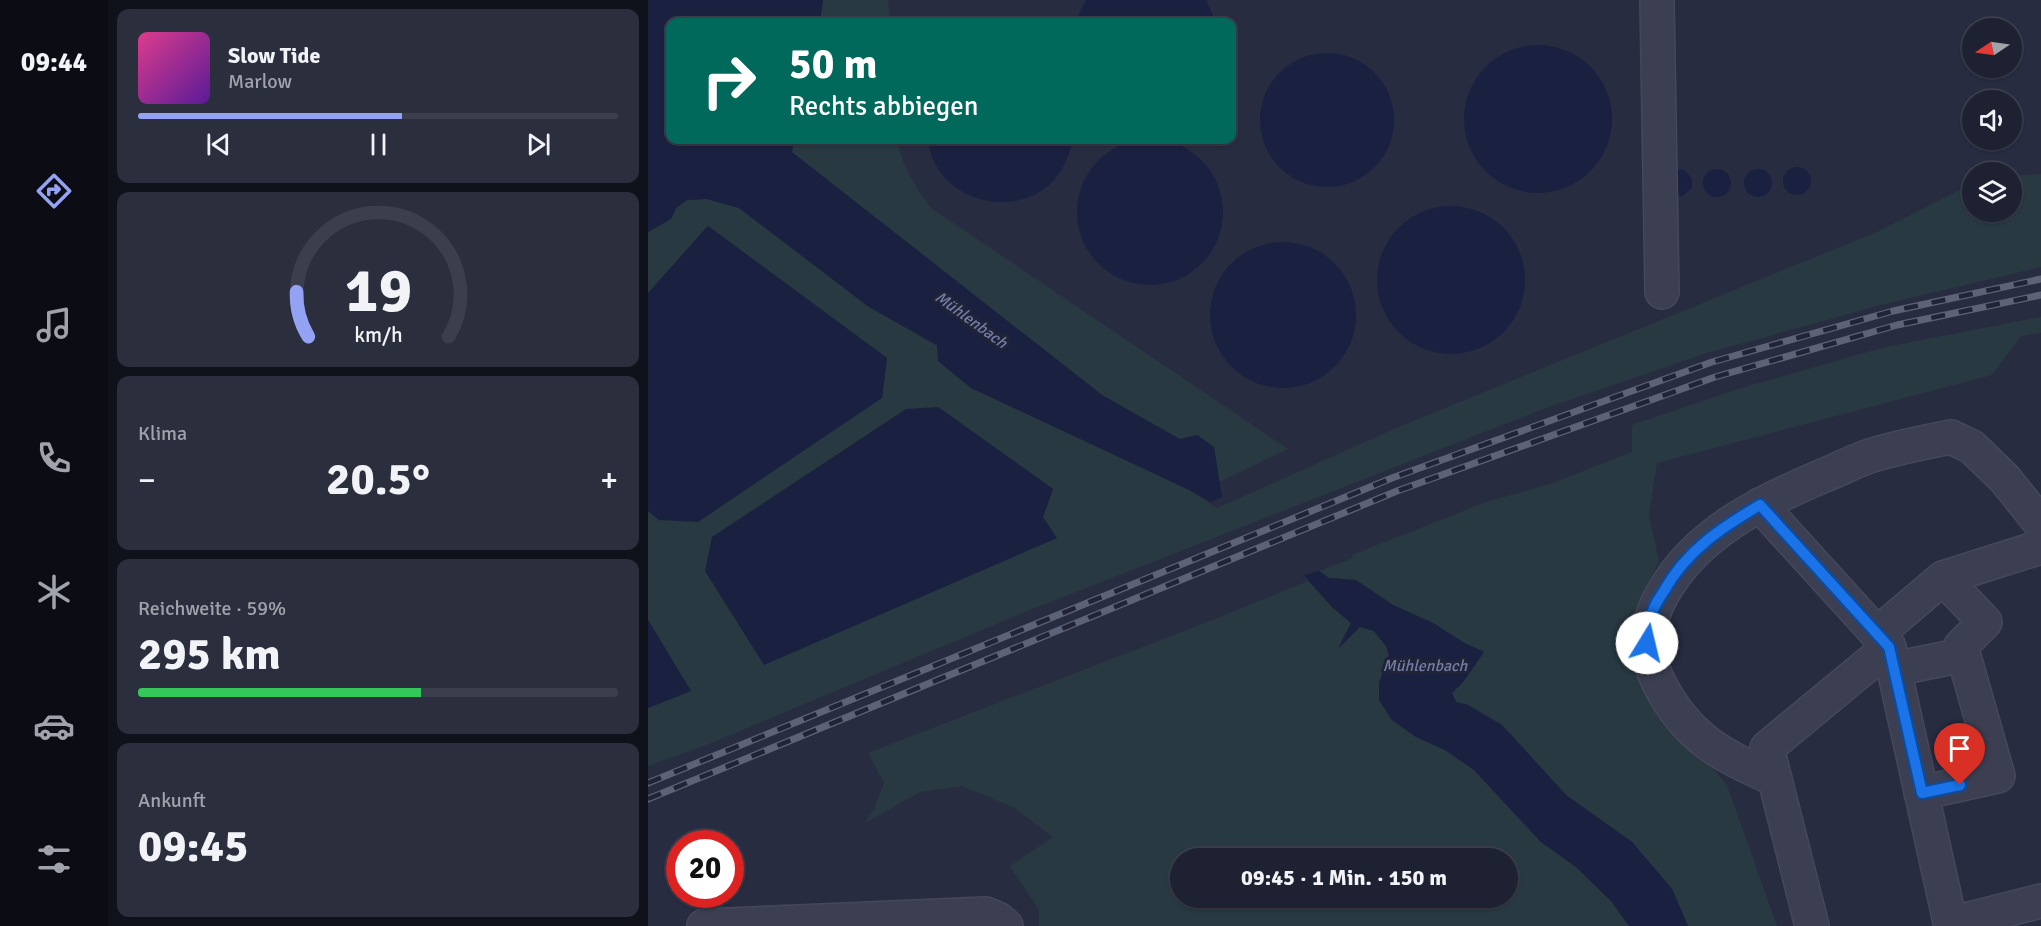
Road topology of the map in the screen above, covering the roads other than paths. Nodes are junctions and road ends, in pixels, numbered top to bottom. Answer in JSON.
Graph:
{"nodes":[{"id":1,"x":1657,"y":0,"type":"edge"},
{"id":2,"x":1662,"y":292,"type":"dead end"},
{"id":3,"x":1760,"y":505,"type":"junction"},
{"id":4,"x":2041,"y":524,"type":"edge"},
{"id":5,"x":2041,"y":547,"type":"edge"},
{"id":6,"x":1943,"y":578,"type":"junction"},
{"id":7,"x":1887,"y":650,"type":"junction"},
{"id":8,"x":1963,"y":655,"type":"junction"},
{"id":9,"x":1775,"y":779,"type":"junction"},
{"id":10,"x":1922,"y":793,"type":"junction"},
{"id":11,"x":2041,"y":901,"type":"edge"},
{"id":12,"x":1950,"y":925,"type":"edge"},
{"id":13,"x":704,"y":926,"type":"edge"},
{"id":14,"x":1006,"y":926,"type":"edge"},
{"id":15,"x":1812,"y":926,"type":"edge"}],
"edges":[{"from":1,"to":2,"type":"lane"},
{"from":3,"to":4,"type":"lane"},
{"from":3,"to":7,"type":"lane"},
{"from":3,"to":9,"type":"lane"},
{"from":5,"to":6,"type":"lane"},
{"from":6,"to":7,"type":"lane"},
{"from":6,"to":8,"type":"lane"},
{"from":7,"to":8,"type":"lane"},
{"from":7,"to":9,"type":"lane"},
{"from":7,"to":10,"type":"lane"},
{"from":8,"to":10,"type":"lane"},
{"from":9,"to":15,"type":"lane"},
{"from":10,"to":12,"type":"lane"},
{"from":11,"to":12,"type":"lane"},
{"from":13,"to":14,"type":"lane"}]}
